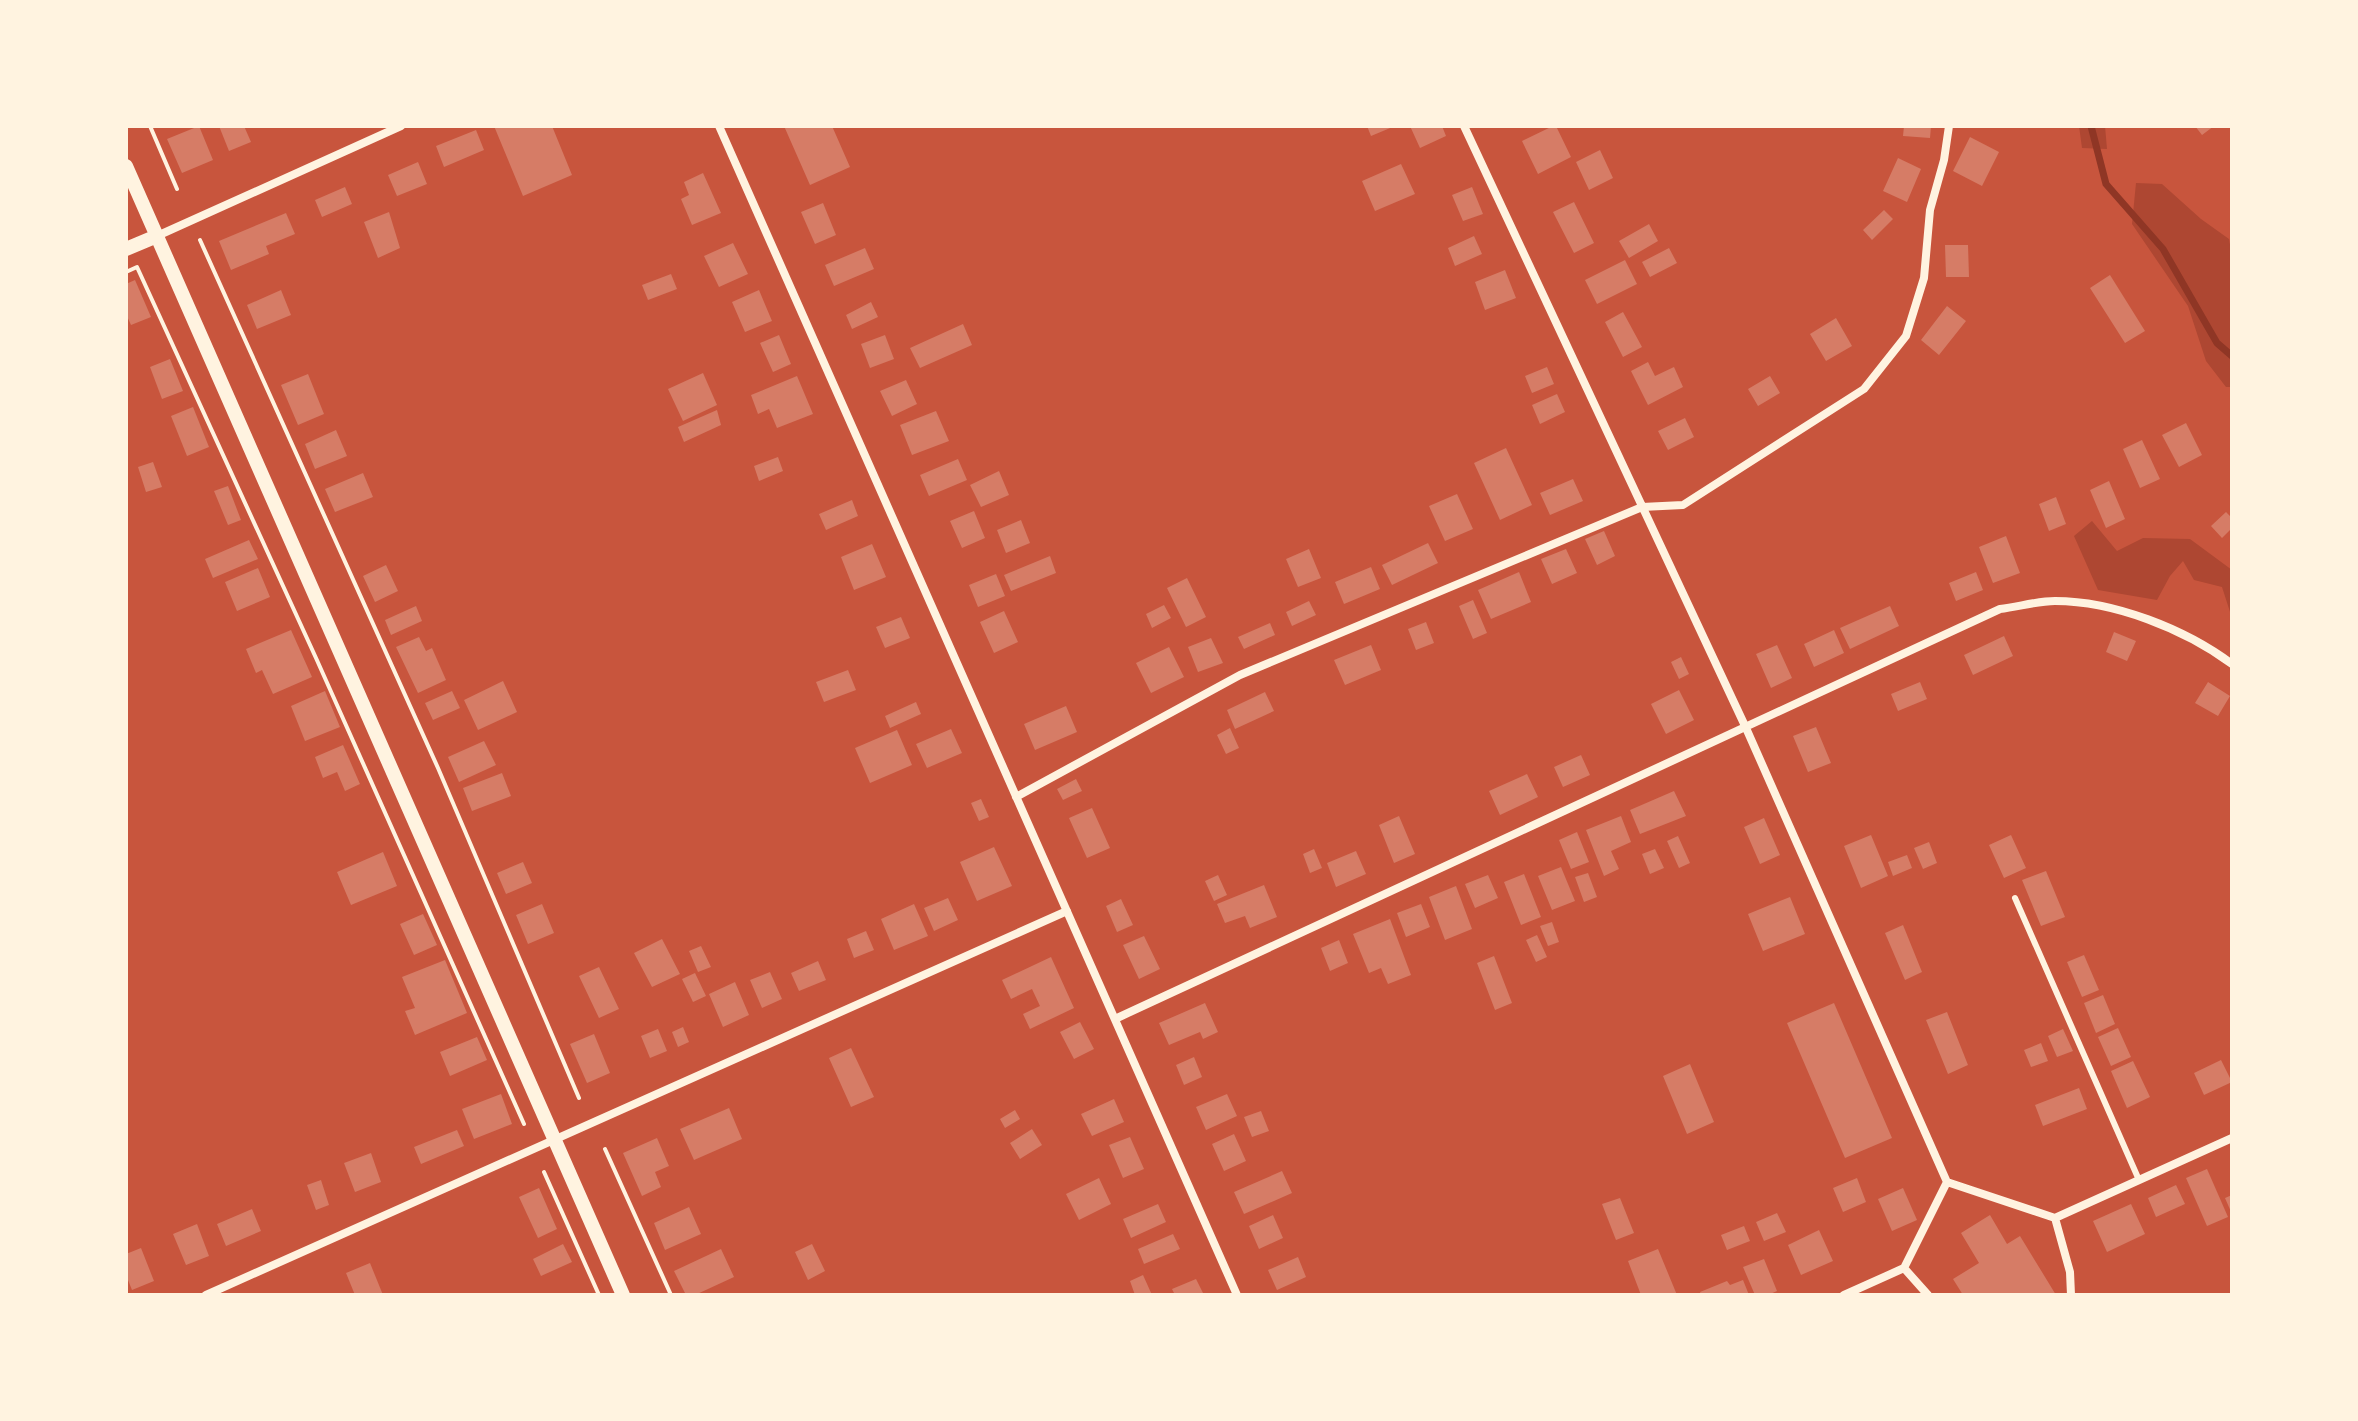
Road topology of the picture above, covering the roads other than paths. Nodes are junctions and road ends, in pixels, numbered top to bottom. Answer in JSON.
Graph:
{"nodes":[{"id":1,"x":401,"y":126,"type":"edge"},
{"id":2,"x":719,"y":126,"type":"edge"},
{"id":3,"x":1464,"y":126,"type":"edge"},
{"id":4,"x":1949,"y":126,"type":"edge"},
{"id":5,"x":126,"y":166,"type":"edge"},
{"id":6,"x":157,"y":236,"type":"junction"},
{"id":7,"x":126,"y":249,"type":"edge"},
{"id":8,"x":1642,"y":507,"type":"junction"},
{"id":9,"x":2232,"y":664,"type":"edge"},
{"id":10,"x":1746,"y":728,"type":"junction"},
{"id":11,"x":1016,"y":797,"type":"junction"},
{"id":12,"x":2015,"y":898,"type":"dead end"},
{"id":13,"x":1067,"y":911,"type":"junction"},
{"id":14,"x":1115,"y":1019,"type":"junction"},
{"id":15,"x":2232,"y":1138,"type":"edge"},
{"id":16,"x":555,"y":1141,"type":"junction"},
{"id":17,"x":2139,"y":1180,"type":"junction"},
{"id":18,"x":1947,"y":1182,"type":"junction"},
{"id":19,"x":2055,"y":1218,"type":"junction"},
{"id":20,"x":1904,"y":1268,"type":"junction"},
{"id":21,"x":206,"y":1295,"type":"edge"},
{"id":22,"x":623,"y":1295,"type":"edge"},
{"id":23,"x":1237,"y":1295,"type":"edge"},
{"id":24,"x":1844,"y":1295,"type":"edge"},
{"id":25,"x":1928,"y":1295,"type":"edge"},
{"id":26,"x":2071,"y":1295,"type":"edge"}],
"edges":[{"from":1,"to":6,"type":"street"},
{"from":2,"to":11,"type":"street"},
{"from":3,"to":8,"type":"street"},
{"from":4,"to":8,"type":"street"},
{"from":5,"to":6,"type":"street"},
{"from":6,"to":7,"type":"street"},
{"from":6,"to":16,"type":"street"},
{"from":8,"to":10,"type":"street"},
{"from":8,"to":11,"type":"street"},
{"from":9,"to":10,"type":"street"},
{"from":10,"to":14,"type":"street"},
{"from":10,"to":18,"type":"street"},
{"from":11,"to":13,"type":"street"},
{"from":12,"to":17,"type":"lane"},
{"from":13,"to":14,"type":"street"},
{"from":13,"to":16,"type":"street"},
{"from":14,"to":23,"type":"street"},
{"from":15,"to":17,"type":"street"},
{"from":16,"to":21,"type":"street"},
{"from":16,"to":22,"type":"street"},
{"from":17,"to":19,"type":"street"},
{"from":18,"to":19,"type":"street"},
{"from":18,"to":20,"type":"street"},
{"from":19,"to":26,"type":"street"},
{"from":20,"to":24,"type":"street"},
{"from":20,"to":25,"type":"street"}]}
